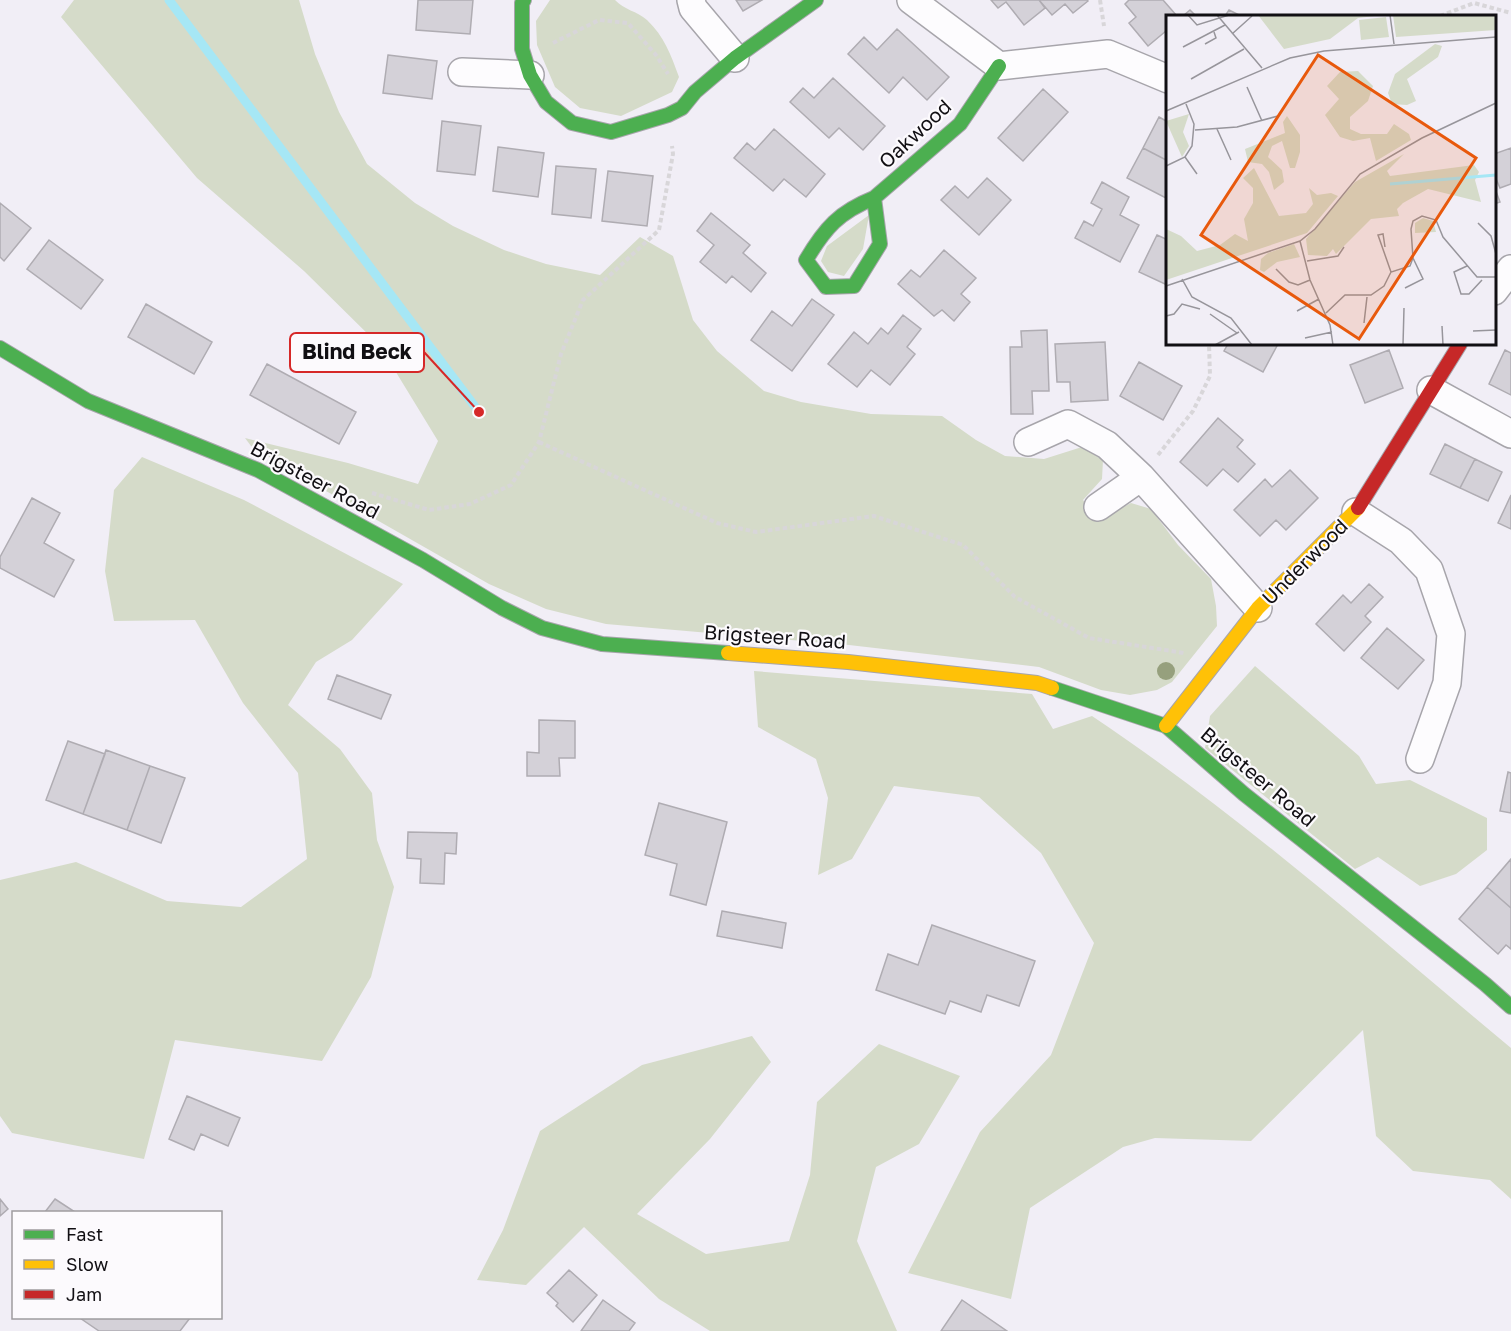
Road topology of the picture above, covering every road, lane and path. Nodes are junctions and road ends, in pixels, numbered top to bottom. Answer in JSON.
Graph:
{"nodes":[{"id":1,"x":691,"y":0,"type":"edge"},
{"id":2,"x":816,"y":0,"type":"edge"},
{"id":3,"x":911,"y":0,"type":"edge"},
{"id":4,"x":522,"y":1,"type":"edge"},
{"id":5,"x":1511,"y":13,"type":"edge"},
{"id":6,"x":1443,"y":15,"type":"edge"},
{"id":7,"x":522,"y":49,"type":"junction"},
{"id":8,"x":735,"y":58,"type":"junction"},
{"id":9,"x":999,"y":66,"type":"junction"},
{"id":10,"x":462,"y":72,"type":"dead end"},
{"id":11,"x":530,"y":75,"type":"junction"},
{"id":12,"x":1166,"y":79,"type":"edge"},
{"id":13,"x":695,"y":92,"type":"junction"},
{"id":14,"x":668,"y":115,"type":"junction"},
{"id":15,"x":874,"y":198,"type":"junction"},
{"id":16,"x":1511,"y":269,"type":"edge"},
{"id":17,"x":1496,"y":288,"type":"edge"},
{"id":18,"x":1209,"y":345,"type":"edge"},
{"id":19,"x":1459,"y":345,"type":"edge"},
{"id":20,"x":0,"y":348,"type":"edge"},
{"id":21,"x":1431,"y":390,"type":"junction"},
{"id":22,"x":1511,"y":434,"type":"edge"},
{"id":23,"x":539,"y":442,"type":"junction"},
{"id":24,"x":1028,"y":442,"type":"dead end"},
{"id":25,"x":1141,"y":477,"type":"junction"},
{"id":26,"x":362,"y":490,"type":"dead end"},
{"id":27,"x":1098,"y":507,"type":"dead end"},
{"id":28,"x":1356,"y":512,"type":"junction"},
{"id":29,"x":1258,"y":608,"type":"junction"},
{"id":30,"x":1217,"y":659,"type":"junction"},
{"id":31,"x":1166,"y":726,"type":"junction"},
{"id":32,"x":1420,"y":759,"type":"dead end"},
{"id":33,"x":1511,"y":1007,"type":"edge"}],
"edges":[{"from":1,"to":8,"type":"street"},
{"from":2,"to":8,"type":"street"},
{"from":3,"to":9,"type":"street"},
{"from":4,"to":7,"type":"street"},
{"from":5,"to":6,"type":"path"},
{"from":7,"to":11,"type":"street"},
{"from":7,"to":13,"type":"path"},
{"from":8,"to":13,"type":"street"},
{"from":9,"to":12,"type":"street"},
{"from":9,"to":15,"type":"street","name":"Oakwood"},
{"from":10,"to":11,"type":"street"},
{"from":11,"to":14,"type":"street"},
{"from":13,"to":14,"type":"street"},
{"from":14,"to":23,"type":"path"},
{"from":15,"to":15,"type":"street","name":"Oakwood"},
{"from":16,"to":17,"type":"street"},
{"from":18,"to":25,"type":"path"},
{"from":19,"to":21,"type":"street","name":"Underwood"},
{"from":20,"to":31,"type":"street","name":"Brigsteer Road"},
{"from":21,"to":22,"type":"street"},
{"from":21,"to":28,"type":"street","name":"Underwood"},
{"from":23,"to":26,"type":"path"},
{"from":23,"to":30,"type":"path"},
{"from":24,"to":25,"type":"street"},
{"from":25,"to":27,"type":"street"},
{"from":25,"to":29,"type":"street"},
{"from":28,"to":29,"type":"street","name":"Underwood"},
{"from":28,"to":32,"type":"street"},
{"from":29,"to":30,"type":"street","name":"Underwood"},
{"from":30,"to":31,"type":"street","name":"Underwood"},
{"from":31,"to":33,"type":"street","name":"Brigsteer Road"}]}
